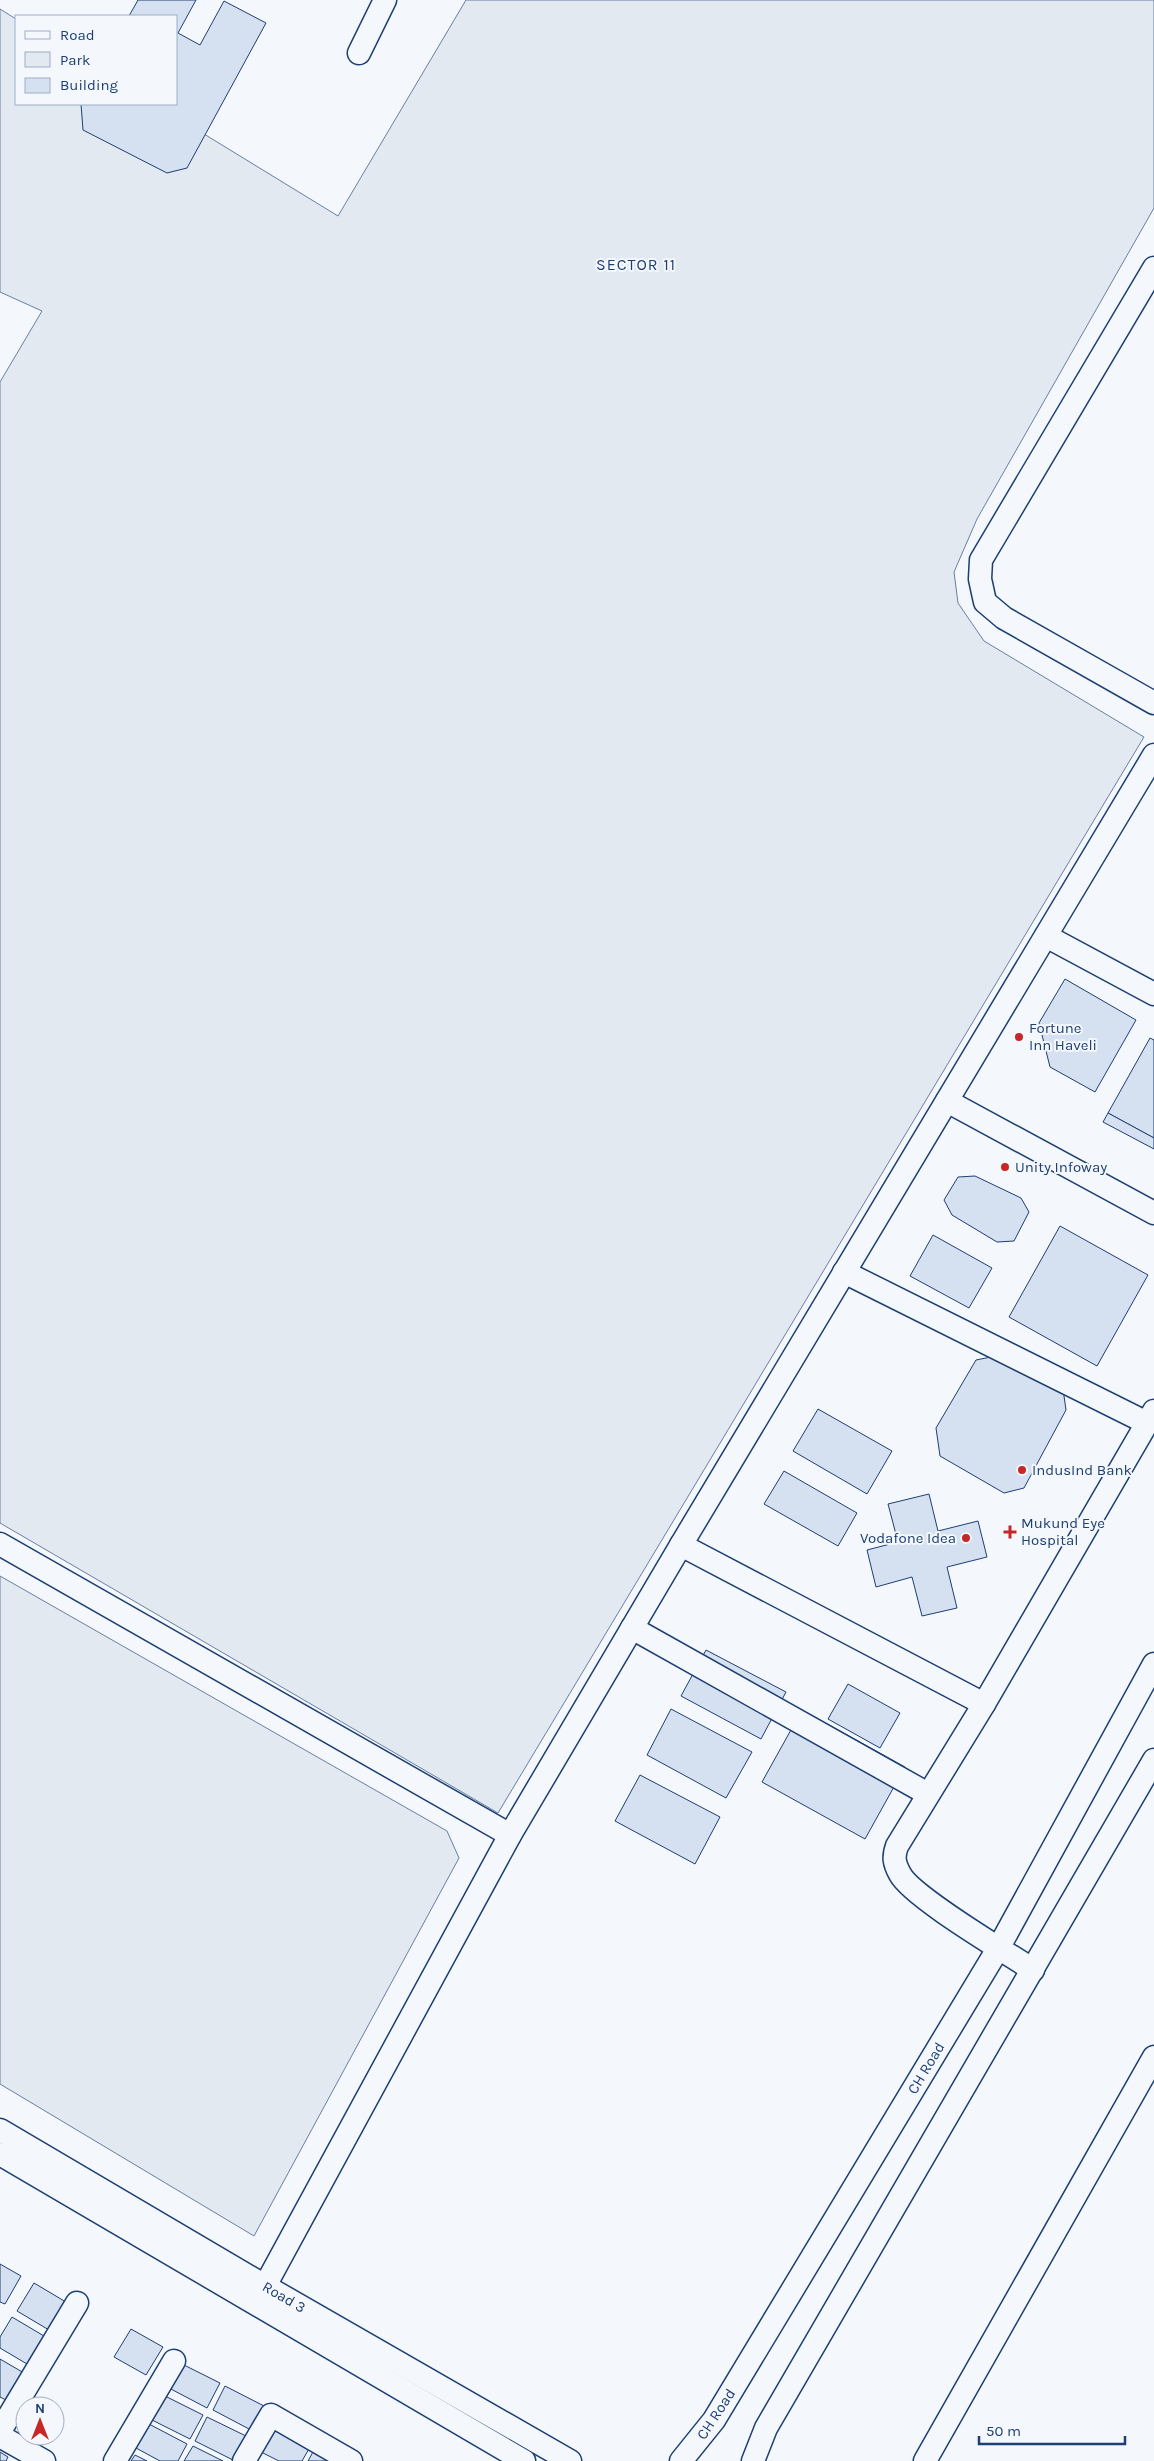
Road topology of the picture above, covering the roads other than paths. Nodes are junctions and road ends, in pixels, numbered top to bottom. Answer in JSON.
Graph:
{"nodes":[{"id":1,"x":386,"y":0,"type":"edge"},
{"id":2,"x":359,"y":53,"type":"dead end"},
{"id":3,"x":1154,"y":268,"type":"edge"},
{"id":4,"x":1154,"y":703,"type":"edge"},
{"id":5,"x":1154,"y":755,"type":"edge"},
{"id":6,"x":1046,"y":936,"type":"junction"},
{"id":7,"x":1154,"y":994,"type":"edge"},
{"id":8,"x":947,"y":1101,"type":"junction"},
{"id":9,"x":1154,"y":1213,"type":"edge"},
{"id":10,"x":844,"y":1272,"type":"junction"},
{"id":11,"x":1150,"y":1417,"type":"edge"},
{"id":12,"x":0,"y":1544,"type":"edge"},
{"id":13,"x":681,"y":1545,"type":"junction"},
{"id":14,"x":632,"y":1628,"type":"junction"},
{"id":15,"x":1154,"y":1664,"type":"edge"},
{"id":16,"x":984,"y":1704,"type":"junction"},
{"id":17,"x":1154,"y":1760,"type":"edge"},
{"id":18,"x":928,"y":1794,"type":"junction"},
{"id":19,"x":510,"y":1835,"type":"junction"},
{"id":20,"x":999,"y":1947,"type":"junction"},
{"id":21,"x":1033,"y":1970,"type":"junction"},
{"id":22,"x":1154,"y":2056,"type":"edge"},
{"id":23,"x":0,"y":2130,"type":"edge"},
{"id":24,"x":0,"y":2154,"type":"edge"},
{"id":25,"x":265,"y":2286,"type":"junction"},
{"id":26,"x":78,"y":2303,"type":"dead end"},
{"id":27,"x":174,"y":2361,"type":"dead end"},
{"id":28,"x":0,"y":2431,"type":"edge"},
{"id":29,"x":0,"y":2436,"type":"edge"},
{"id":30,"x":32,"y":2458,"type":"edge"},
{"id":31,"x":115,"y":2461,"type":"edge"},
{"id":32,"x":244,"y":2461,"type":"edge"},
{"id":33,"x":351,"y":2461,"type":"edge"},
{"id":34,"x":524,"y":2461,"type":"edge"},
{"id":35,"x":570,"y":2461,"type":"edge"},
{"id":36,"x":681,"y":2461,"type":"edge"},
{"id":37,"x":753,"y":2461,"type":"edge"},
{"id":38,"x":926,"y":2461,"type":"edge"}],
"edges":[{"from":1,"to":2,"type":"street"},
{"from":3,"to":4,"type":"street"},
{"from":5,"to":6,"type":"street"},
{"from":6,"to":7,"type":"street"},
{"from":6,"to":8,"type":"street"},
{"from":8,"to":9,"type":"street"},
{"from":8,"to":10,"type":"street"},
{"from":10,"to":11,"type":"street"},
{"from":10,"to":13,"type":"street"},
{"from":11,"to":16,"type":"street"},
{"from":12,"to":19,"type":"street"},
{"from":13,"to":14,"type":"street"},
{"from":13,"to":16,"type":"street"},
{"from":14,"to":18,"type":"street"},
{"from":14,"to":19,"type":"street"},
{"from":15,"to":20,"type":"street","name":"CH Road"},
{"from":16,"to":18,"type":"street"},
{"from":17,"to":21,"type":"street"},
{"from":18,"to":20,"type":"street"},
{"from":19,"to":25,"type":"street"},
{"from":20,"to":21,"type":"street"},
{"from":20,"to":36,"type":"street","name":"CH Road"},
{"from":21,"to":37,"type":"street"},
{"from":22,"to":38,"type":"street"},
{"from":23,"to":25,"type":"street","name":"Road 3"},
{"from":24,"to":34,"type":"street","name":"Road 3"},
{"from":25,"to":35,"type":"street","name":"Road 3"},
{"from":26,"to":28,"type":"street"},
{"from":27,"to":31,"type":"street"},
{"from":29,"to":30,"type":"street"},
{"from":32,"to":33,"type":"street"}]}
